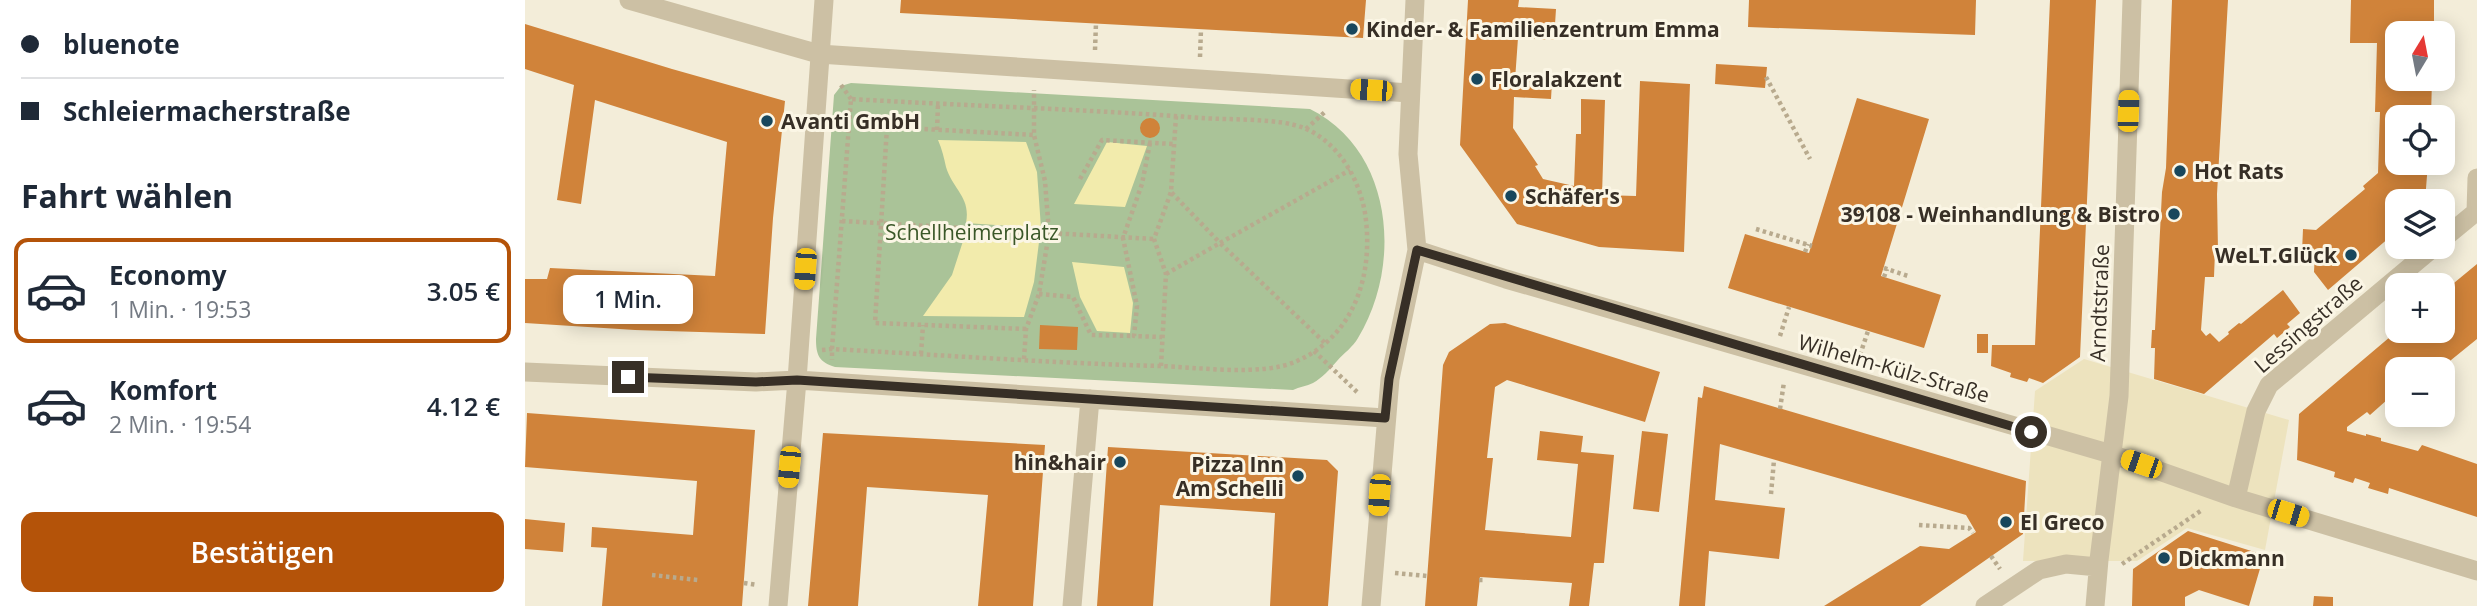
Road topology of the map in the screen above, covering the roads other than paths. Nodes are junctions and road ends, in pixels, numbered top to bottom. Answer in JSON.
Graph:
{"nodes":[{"id":1,"x":629,"y":0,"type":"edge"},
{"id":2,"x":824,"y":0,"type":"edge"},
{"id":3,"x":1415,"y":0,"type":"edge"},
{"id":4,"x":2132,"y":0,"type":"edge"},
{"id":5,"x":818,"y":54,"type":"junction"},
{"id":6,"x":1410,"y":93,"type":"junction"},
{"id":7,"x":2477,"y":178,"type":"edge"},
{"id":8,"x":2476,"y":211,"type":"edge"},
{"id":9,"x":2455,"y":229,"type":"edge"},
{"id":10,"x":1417,"y":250,"type":"junction"},
{"id":11,"x":2420,"y":259,"type":"edge"},
{"id":12,"x":525,"y":372,"type":"edge"},
{"id":13,"x":797,"y":380,"type":"junction"},
{"id":14,"x":1090,"y":399,"type":"junction"},
{"id":15,"x":1385,"y":418,"type":"junction"},
{"id":16,"x":2111,"y":454,"type":"junction"},
{"id":17,"x":2231,"y":496,"type":"junction"},
{"id":18,"x":2477,"y":571,"type":"edge"},
{"id":19,"x":2098,"y":574,"type":"junction"},
{"id":20,"x":778,"y":606,"type":"edge"},
{"id":21,"x":1072,"y":606,"type":"edge"},
{"id":22,"x":1371,"y":606,"type":"edge"},
{"id":23,"x":1985,"y":606,"type":"edge"},
{"id":24,"x":2095,"y":606,"type":"edge"}],
"edges":[{"from":1,"to":5,"type":"street"},
{"from":2,"to":5,"type":"street"},
{"from":3,"to":6,"type":"street"},
{"from":4,"to":16,"type":"street","name":"Arndtstraße"},
{"from":5,"to":6,"type":"street"},
{"from":5,"to":13,"type":"street"},
{"from":6,"to":10,"type":"street"},
{"from":7,"to":8,"type":"street"},
{"from":8,"to":9,"type":"street"},
{"from":10,"to":15,"type":"street"},
{"from":10,"to":16,"type":"street","name":"Wilhelm-Külz-Straße"},
{"from":11,"to":17,"type":"street","name":"Lessingstraße"},
{"from":12,"to":13,"type":"street"},
{"from":13,"to":14,"type":"street"},
{"from":13,"to":20,"type":"street"},
{"from":14,"to":15,"type":"street"},
{"from":14,"to":21,"type":"street"},
{"from":15,"to":22,"type":"street"},
{"from":16,"to":17,"type":"street","name":"Wilhelm-Külz-Straße"},
{"from":16,"to":19,"type":"street","name":"Arndtstraße"},
{"from":17,"to":18,"type":"street","name":"Wilhelm-Külz-Straße"},
{"from":19,"to":23,"type":"street"},
{"from":19,"to":24,"type":"street","name":"Arndtstraße"}]}
